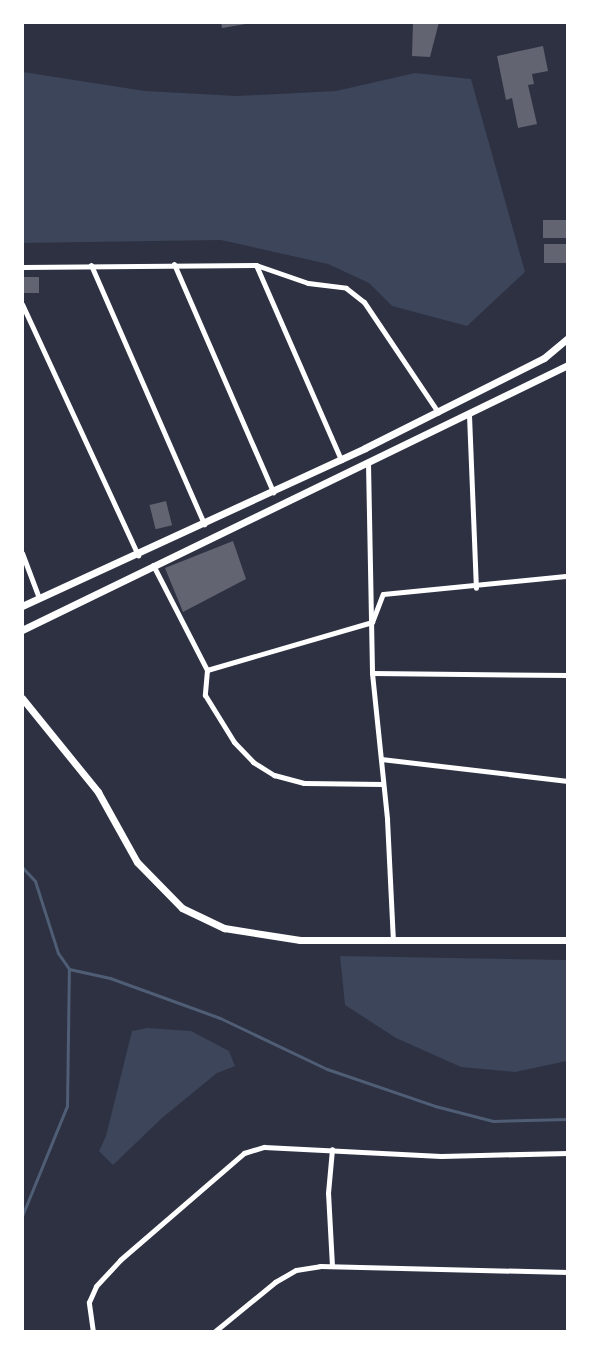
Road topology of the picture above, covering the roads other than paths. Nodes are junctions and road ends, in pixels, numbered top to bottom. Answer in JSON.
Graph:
{"nodes":[{"id":1,"x":174,"y":264,"type":"junction"},
{"id":2,"x":91,"y":265,"type":"junction"},
{"id":3,"x":256,"y":265,"type":"junction"},
{"id":4,"x":22,"y":267,"type":"edge"},
{"id":5,"x":22,"y":304,"type":"edge"},
{"id":6,"x":567,"y":338,"type":"edge"},
{"id":7,"x":567,"y":365,"type":"edge"},
{"id":8,"x":438,"y":412,"type":"junction"},
{"id":9,"x":469,"y":415,"type":"junction"},
{"id":10,"x":341,"y":460,"type":"junction"},
{"id":11,"x":369,"y":463,"type":"junction"},
{"id":12,"x":273,"y":492,"type":"junction"},
{"id":13,"x":204,"y":524,"type":"junction"},
{"id":14,"x":22,"y":553,"type":"edge"},
{"id":15,"x":138,"y":555,"type":"junction"},
{"id":16,"x":153,"y":564,"type":"junction"},
{"id":17,"x":567,"y":576,"type":"edge"},
{"id":18,"x":476,"y":588,"type":"junction"},
{"id":19,"x":39,"y":598,"type":"junction"},
{"id":20,"x":22,"y":606,"type":"edge"},
{"id":21,"x":372,"y":622,"type":"junction"},
{"id":22,"x":22,"y":630,"type":"edge"},
{"id":23,"x":207,"y":670,"type":"junction"},
{"id":24,"x":372,"y":673,"type":"junction"},
{"id":25,"x":567,"y":675,"type":"edge"},
{"id":26,"x":22,"y":698,"type":"edge"},
{"id":27,"x":381,"y":759,"type":"junction"},
{"id":28,"x":567,"y":781,"type":"edge"},
{"id":29,"x":383,"y":784,"type":"junction"},
{"id":30,"x":393,"y":940,"type":"junction"},
{"id":31,"x":567,"y":940,"type":"edge"},
{"id":32,"x":332,"y":1149,"type":"junction"},
{"id":33,"x":567,"y":1153,"type":"edge"},
{"id":34,"x":332,"y":1266,"type":"junction"},
{"id":35,"x":567,"y":1272,"type":"edge"},
{"id":36,"x":93,"y":1332,"type":"edge"},
{"id":37,"x":214,"y":1332,"type":"edge"}],
"edges":[{"from":1,"to":2,"type":"street"},
{"from":1,"to":3,"type":"street"},
{"from":1,"to":12,"type":"street"},
{"from":2,"to":4,"type":"street"},
{"from":2,"to":13,"type":"street"},
{"from":3,"to":8,"type":"street"},
{"from":3,"to":10,"type":"street"},
{"from":5,"to":15,"type":"street"},
{"from":6,"to":8,"type":"street"},
{"from":7,"to":9,"type":"street"},
{"from":8,"to":10,"type":"street"},
{"from":9,"to":11,"type":"street"},
{"from":9,"to":18,"type":"street"},
{"from":10,"to":12,"type":"street"},
{"from":11,"to":16,"type":"street"},
{"from":11,"to":21,"type":"street"},
{"from":12,"to":13,"type":"street"},
{"from":13,"to":15,"type":"street"},
{"from":14,"to":19,"type":"street"},
{"from":15,"to":19,"type":"street"},
{"from":16,"to":22,"type":"street"},
{"from":16,"to":23,"type":"street"},
{"from":17,"to":18,"type":"street"},
{"from":18,"to":21,"type":"street"},
{"from":19,"to":20,"type":"street"},
{"from":21,"to":23,"type":"street"},
{"from":21,"to":24,"type":"street"},
{"from":23,"to":29,"type":"street"},
{"from":24,"to":25,"type":"street"},
{"from":24,"to":27,"type":"street"},
{"from":26,"to":30,"type":"street"},
{"from":27,"to":28,"type":"street"},
{"from":27,"to":29,"type":"street"},
{"from":29,"to":30,"type":"street"},
{"from":30,"to":31,"type":"street"},
{"from":32,"to":33,"type":"street"},
{"from":32,"to":34,"type":"street"},
{"from":32,"to":36,"type":"street"},
{"from":34,"to":35,"type":"street"},
{"from":34,"to":37,"type":"street"}]}
